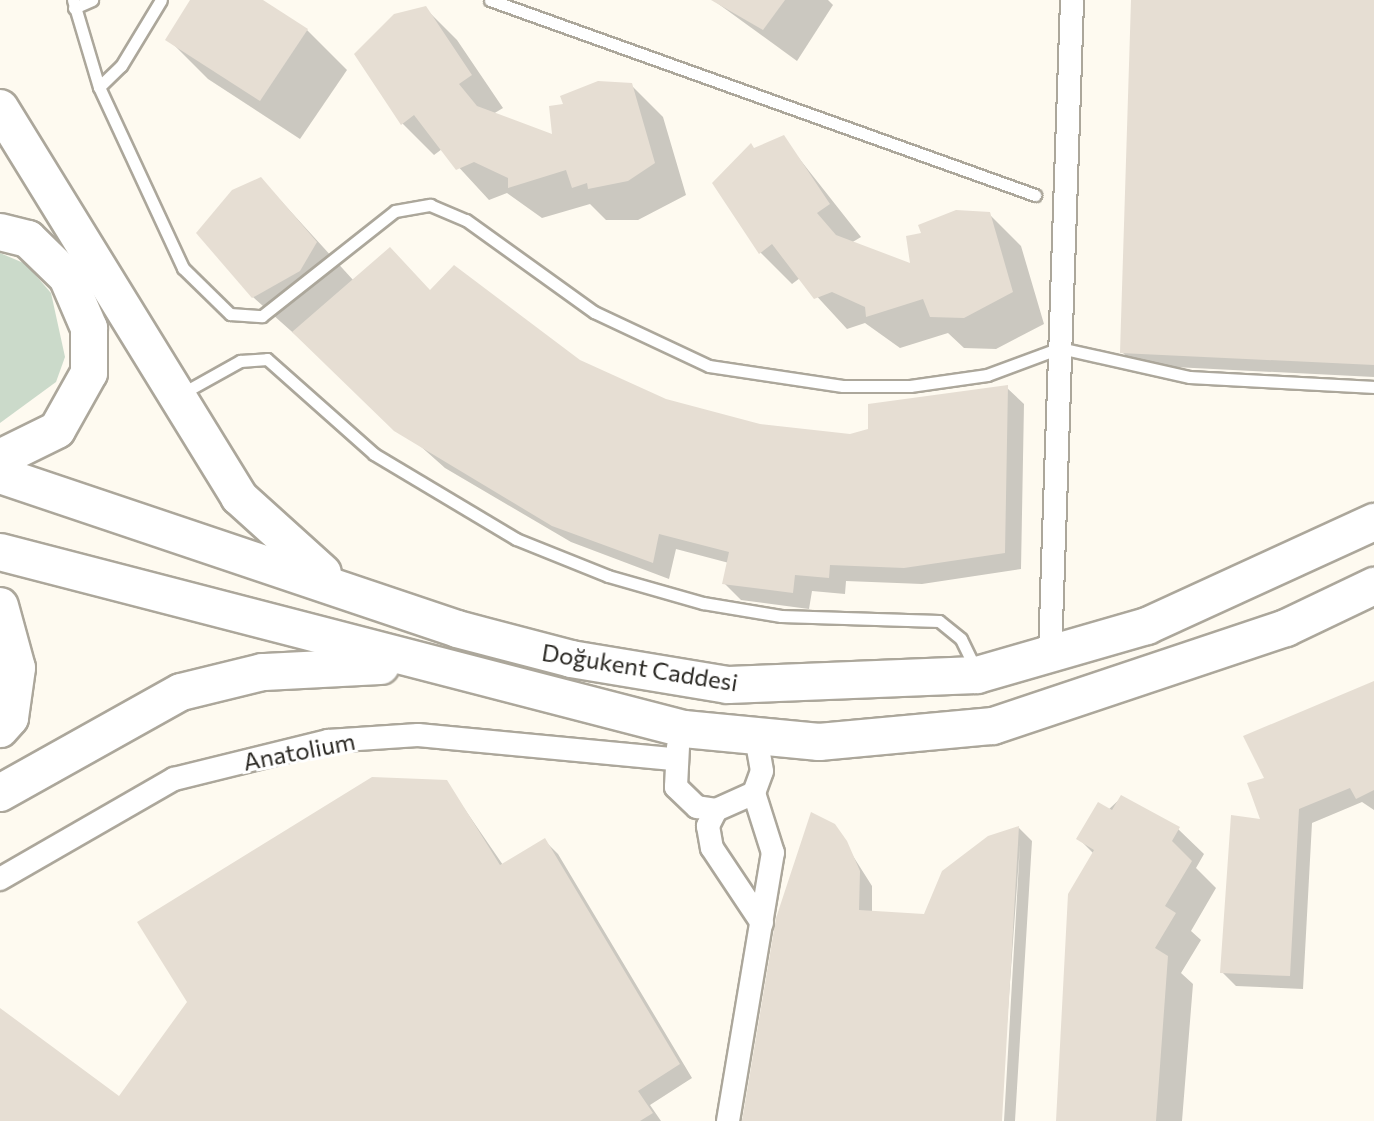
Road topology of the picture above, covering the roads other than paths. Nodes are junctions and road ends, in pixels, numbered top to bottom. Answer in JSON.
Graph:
{"nodes":[{"id":1,"x":92,"y":0,"type":"edge"},
{"id":2,"x":161,"y":0,"type":"edge"},
{"id":3,"x":490,"y":0,"type":"edge"},
{"id":4,"x":1072,"y":0,"type":"edge"},
{"id":5,"x":73,"y":4,"type":"edge"},
{"id":6,"x":99,"y":87,"type":"junction"},
{"id":7,"x":0,"y":108,"type":"edge"},
{"id":8,"x":1035,"y":195,"type":"dead end"},
{"id":9,"x":0,"y":232,"type":"edge"},
{"id":10,"x":1060,"y":348,"type":"junction"},
{"id":11,"x":1374,"y":387,"type":"edge"},
{"id":12,"x":177,"y":396,"type":"junction"},
{"id":13,"x":0,"y":458,"type":"edge"},
{"id":14,"x":0,"y":475,"type":"edge"},
{"id":15,"x":1374,"y":522,"type":"edge"},
{"id":16,"x":0,"y":552,"type":"edge"},
{"id":17,"x":1374,"y":586,"type":"edge"},
{"id":18,"x":0,"y":606,"type":"edge"},
{"id":19,"x":457,"y":629,"type":"junction"},
{"id":20,"x":1050,"y":654,"type":"junction"},
{"id":21,"x":433,"y":667,"type":"junction"},
{"id":22,"x":977,"y":675,"type":"junction"},
{"id":23,"x":0,"y":729,"type":"edge"},
{"id":24,"x":756,"y":737,"type":"junction"},
{"id":25,"x":678,"y":744,"type":"junction"},
{"id":26,"x":0,"y":793,"type":"edge"},
{"id":27,"x":754,"y":793,"type":"junction"},
{"id":28,"x":716,"y":810,"type":"junction"},
{"id":29,"x":0,"y":879,"type":"edge"},
{"id":30,"x":762,"y":923,"type":"junction"},
{"id":31,"x":728,"y":1121,"type":"edge"}],
"edges":[{"from":1,"to":5,"type":"lane"},
{"from":2,"to":6,"type":"lane"},
{"from":3,"to":8,"type":"lane"},
{"from":4,"to":10,"type":"street"},
{"from":5,"to":6,"type":"lane"},
{"from":6,"to":10,"type":"lane"},
{"from":7,"to":12,"type":"main road"},
{"from":9,"to":13,"type":"main road"},
{"from":10,"to":11,"type":"lane"},
{"from":10,"to":20,"type":"street"},
{"from":12,"to":19,"type":"main road"},
{"from":12,"to":22,"type":"lane"},
{"from":14,"to":19,"type":"main road","name":"Doğukent Caddesi"},
{"from":15,"to":20,"type":"main road","name":"Doğukent Caddesi"},
{"from":16,"to":21,"type":"main road","name":"Doğukent Caddesi"},
{"from":17,"to":24,"type":"main road","name":"Doğukent Caddesi"},
{"from":18,"to":23,"type":"main road"},
{"from":19,"to":22,"type":"main road","name":"Doğukent Caddesi"},
{"from":20,"to":22,"type":"main road","name":"Doğukent Caddesi"},
{"from":21,"to":25,"type":"main road","name":"Doğukent Caddesi"},
{"from":21,"to":26,"type":"main road"},
{"from":24,"to":25,"type":"main road","name":"Doğukent Caddesi"},
{"from":24,"to":27,"type":"street"},
{"from":25,"to":28,"type":"street"},
{"from":25,"to":29,"type":"street","name":"Anatolium"},
{"from":27,"to":28,"type":"street"},
{"from":27,"to":30,"type":"street"},
{"from":28,"to":30,"type":"street"},
{"from":30,"to":31,"type":"street"}]}
